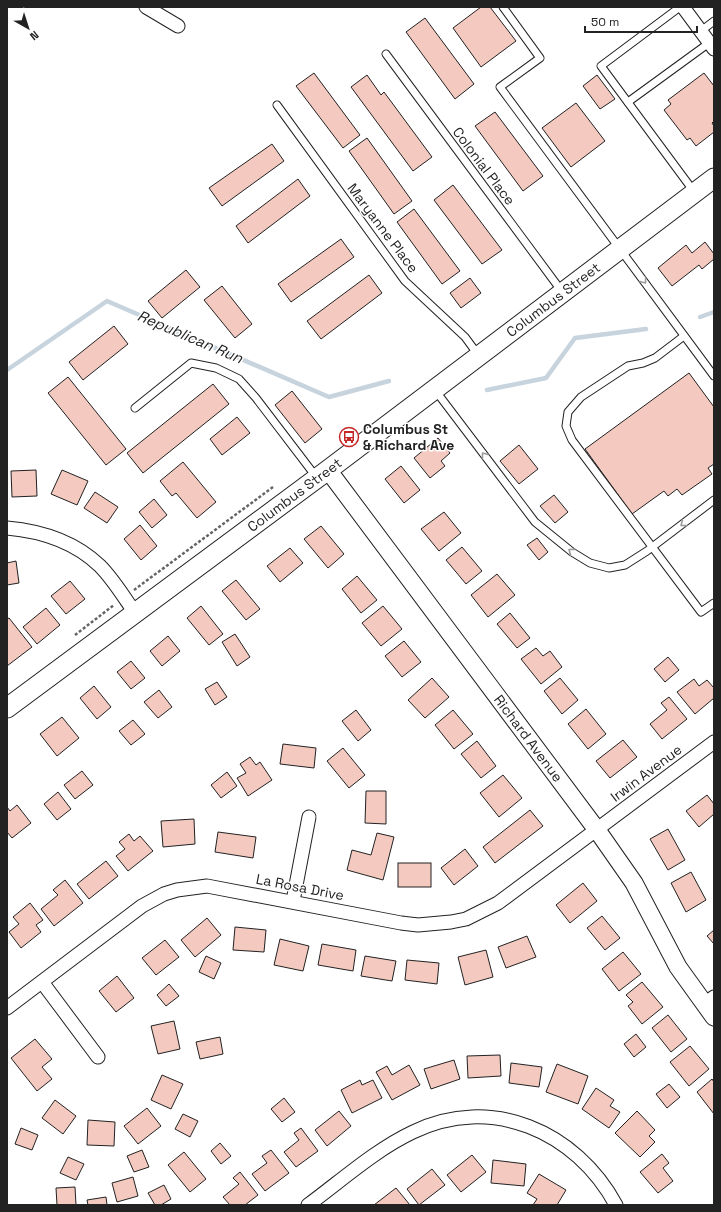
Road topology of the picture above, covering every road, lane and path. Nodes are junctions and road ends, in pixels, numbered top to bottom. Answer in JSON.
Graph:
{"nodes":[{"id":1,"x":146,"y":7,"type":"edge"},
{"id":2,"x":503,"y":7,"type":"edge"},
{"id":3,"x":680,"y":7,"type":"edge"},
{"id":4,"x":683,"y":7,"type":"edge"},
{"id":5,"x":714,"y":21,"type":"edge"},
{"id":6,"x":178,"y":26,"type":"dead end"},
{"id":7,"x":701,"y":31,"type":"junction"},
{"id":8,"x":712,"y":46,"type":"edge"},
{"id":9,"x":386,"y":54,"type":"dead end"},
{"id":10,"x":628,"y":102,"type":"junction"},
{"id":11,"x":277,"y":105,"type":"dead end"},
{"id":12,"x":714,"y":178,"type":"edge"},
{"id":13,"x":695,"y":193,"type":"junction"},
{"id":14,"x":621,"y":250,"type":"junction"},
{"id":15,"x":563,"y":293,"type":"junction"},
{"id":16,"x":684,"y":336,"type":"junction"},
{"id":17,"x":479,"y":356,"type":"junction"},
{"id":18,"x":714,"y":376,"type":"edge"},
{"id":19,"x":435,"y":390,"type":"junction"},
{"id":20,"x":135,"y":408,"type":"dead end"},
{"id":21,"x":322,"y":474,"type":"junction"},
{"id":22,"x":274,"y":487,"type":"dead end"},
{"id":23,"x":714,"y":500,"type":"edge"},
{"id":24,"x":7,"y":528,"type":"edge"},
{"id":25,"x":651,"y":548,"type":"junction"},
{"id":26,"x":714,"y":603,"type":"edge"},
{"id":27,"x":130,"y":605,"type":"junction"},
{"id":28,"x":69,"y":639,"type":"dead end"},
{"id":29,"x":7,"y":708,"type":"edge"},
{"id":30,"x":714,"y":742,"type":"edge"},
{"id":31,"x":309,"y":817,"type":"dead end"},
{"id":32,"x":596,"y":830,"type":"junction"},
{"id":33,"x":293,"y":901,"type":"junction"},
{"id":34,"x":42,"y":982,"type":"junction"},
{"id":35,"x":711,"y":1006,"type":"edge"},
{"id":36,"x":7,"y":1008,"type":"edge"},
{"id":37,"x":98,"y":1057,"type":"dead end"},
{"id":38,"x":308,"y":1205,"type":"edge"},
{"id":39,"x":616,"y":1205,"type":"edge"}],
"edges":[{"from":1,"to":6,"type":"street"},
{"from":2,"to":14,"type":"lane"},
{"from":3,"to":10,"type":"lane"},
{"from":4,"to":7,"type":"street"},
{"from":5,"to":7,"type":"lane"},
{"from":7,"to":8,"type":"street"},
{"from":8,"to":10,"type":"lane"},
{"from":9,"to":15,"type":"lane","name":"Colonial Place"},
{"from":10,"to":13,"type":"lane"},
{"from":11,"to":17,"type":"lane","name":"Maryanne Place"},
{"from":12,"to":13,"type":"main road","name":"Columbus Street"},
{"from":13,"to":14,"type":"main road","name":"Columbus Street"},
{"from":14,"to":15,"type":"main road","name":"Columbus Street"},
{"from":14,"to":16,"type":"lane","one_way":true},
{"from":15,"to":17,"type":"main road","name":"Columbus Street"},
{"from":16,"to":18,"type":"lane"},
{"from":16,"to":25,"type":"lane"},
{"from":17,"to":19,"type":"main road","name":"Columbus Street"},
{"from":19,"to":21,"type":"main road","name":"Columbus Street"},
{"from":25,"to":19,"type":"lane","one_way":true},
{"from":20,"to":21,"type":"lane"},
{"from":21,"to":27,"type":"main road","name":"Columbus Street"},
{"from":21,"to":32,"type":"street","name":"Richard Avenue"},
{"from":22,"to":27,"type":"path"},
{"from":23,"to":25,"type":"lane","one_way":true},
{"from":24,"to":27,"type":"street"},
{"from":25,"to":26,"type":"lane"},
{"from":27,"to":28,"type":"path"},
{"from":27,"to":29,"type":"main road","name":"Columbus Street"},
{"from":30,"to":32,"type":"street","name":"Irwin Avenue"},
{"from":31,"to":33,"type":"street"},
{"from":32,"to":33,"type":"street","name":"La Rosa Drive"},
{"from":32,"to":35,"type":"street","name":"Richard Avenue"},
{"from":33,"to":34,"type":"street","name":"La Rosa Drive"},
{"from":34,"to":36,"type":"street","name":"La Rosa Drive"},
{"from":34,"to":37,"type":"street"},
{"from":38,"to":39,"type":"street"}]}
